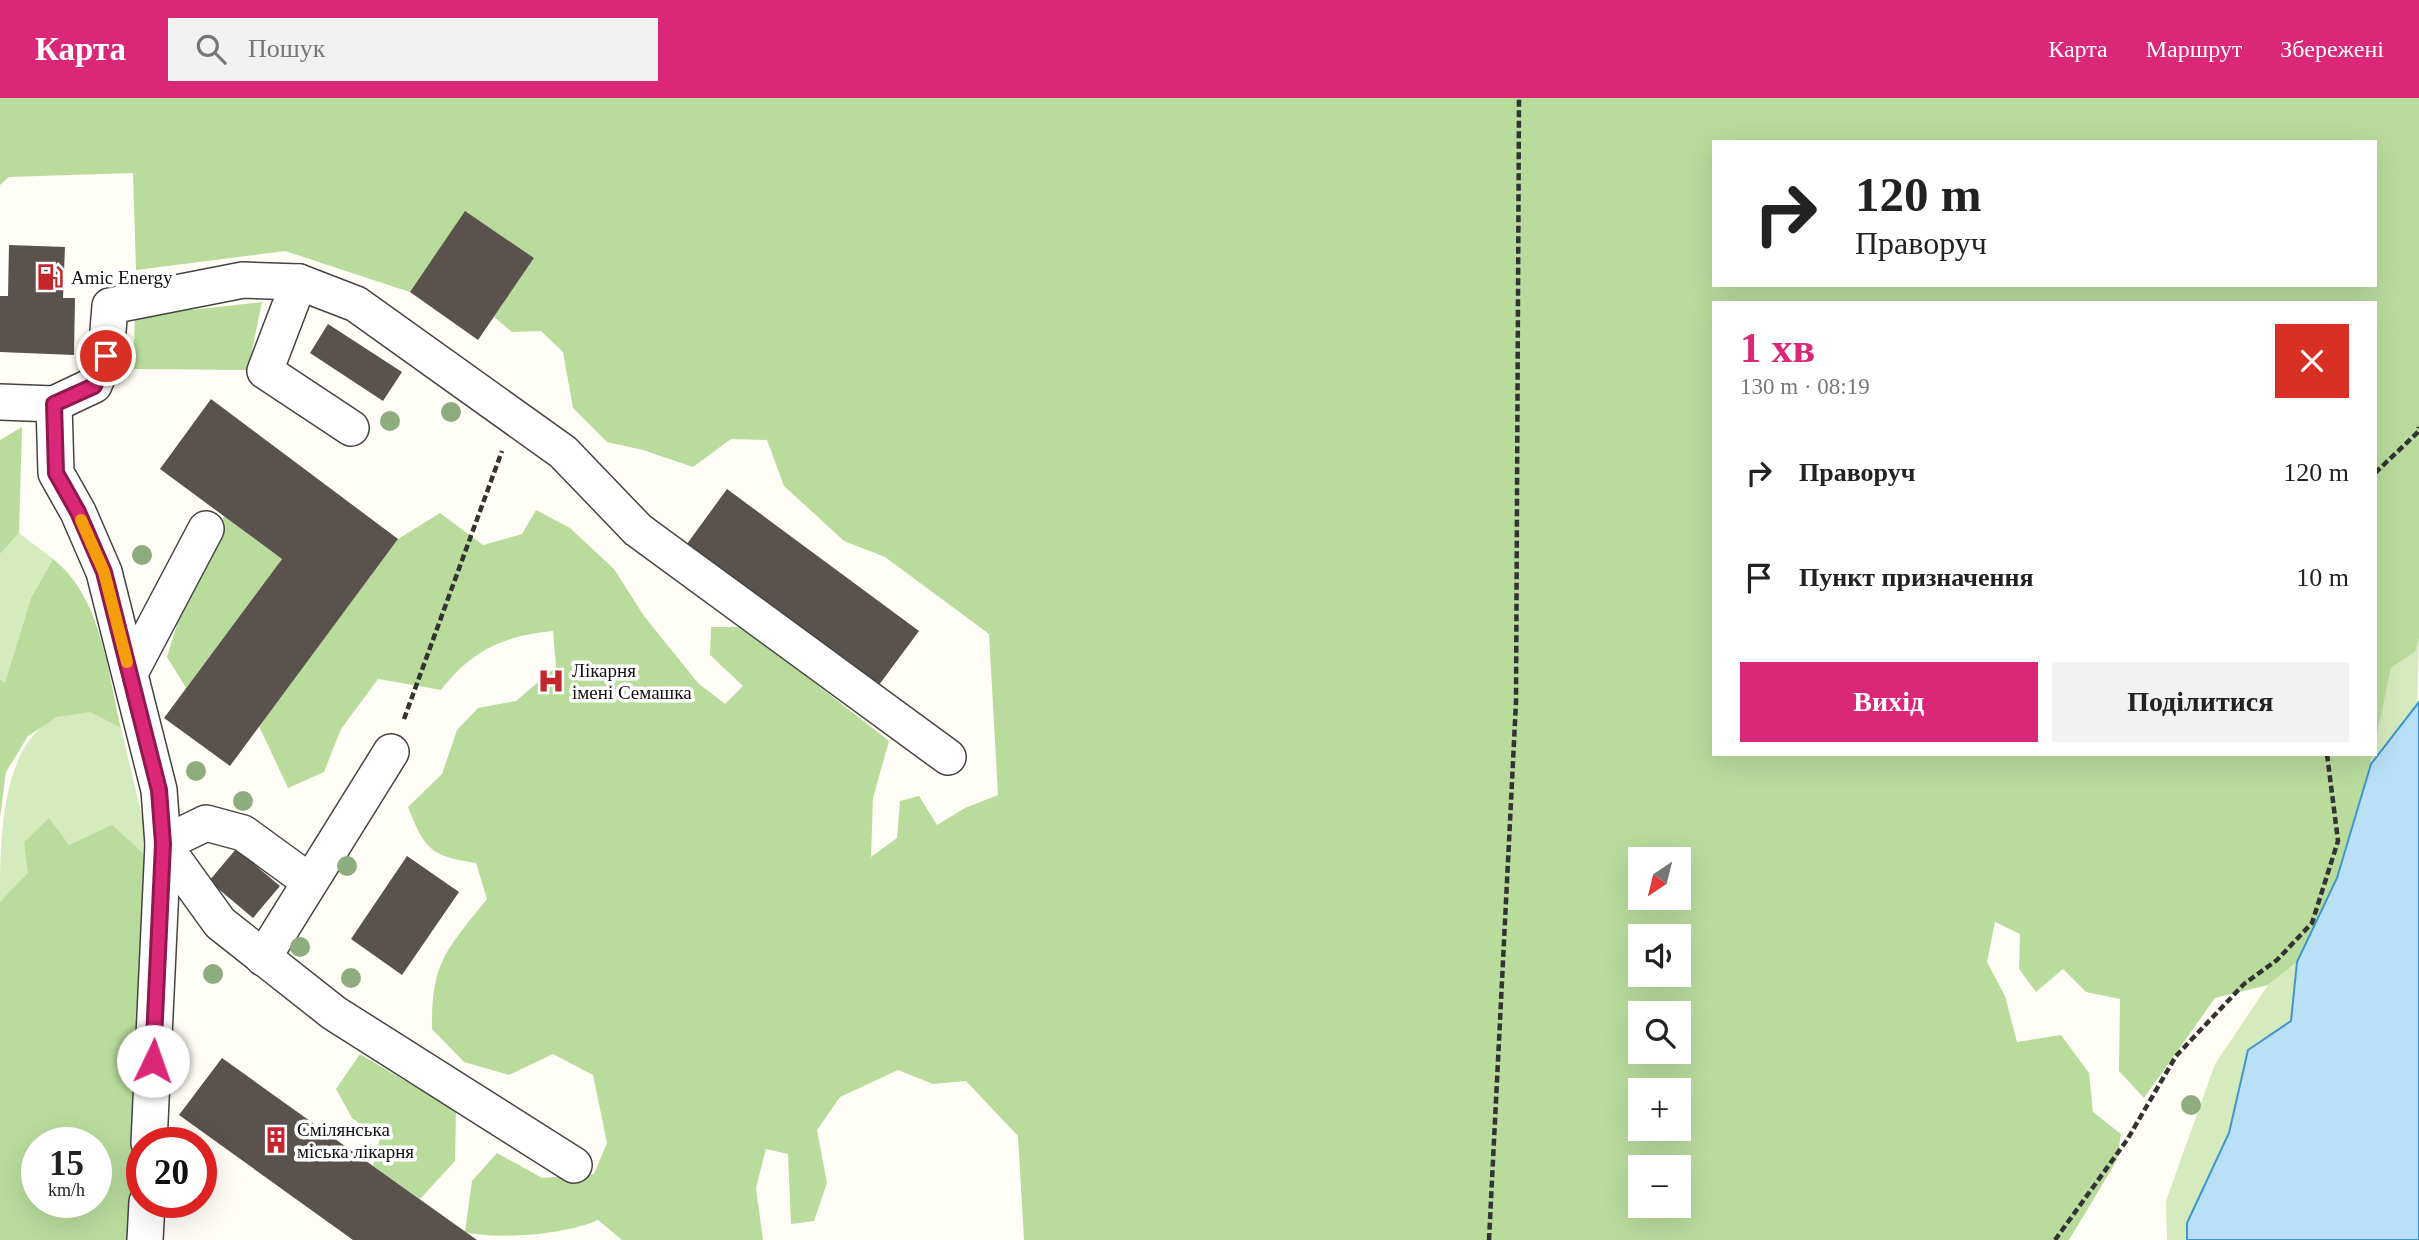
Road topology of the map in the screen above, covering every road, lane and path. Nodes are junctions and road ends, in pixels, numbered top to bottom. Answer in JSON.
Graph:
{"nodes":[{"id":1,"x":1519,"y":98,"type":"edge"},
{"id":2,"x":299,"y":282,"type":"junction"},
{"id":3,"x":0,"y":402,"type":"edge"},
{"id":4,"x":54,"y":404,"type":"junction"},
{"id":5,"x":514,"y":417,"type":"junction"},
{"id":6,"x":2419,"y":426,"type":"edge"},
{"id":7,"x":351,"y":428,"type":"dead end"},
{"id":8,"x":2377,"y":471,"type":"edge"},
{"id":9,"x":206,"y":529,"type":"dead end"},
{"id":10,"x":130,"y":673,"type":"junction"},
{"id":11,"x":391,"y":752,"type":"joint"},
{"id":12,"x":2327,"y":756,"type":"edge"},
{"id":13,"x":948,"y":757,"type":"dead end"},
{"id":14,"x":163,"y":844,"type":"junction"},
{"id":15,"x":309,"y":881,"type":"junction"},
{"id":16,"x":263,"y":958,"type":"junction"},
{"id":17,"x":150,"y":1127,"type":"edge"},
{"id":18,"x":574,"y":1165,"type":"dead end"},
{"id":19,"x":146,"y":1218,"type":"edge"},
{"id":20,"x":145,"y":1240,"type":"edge"},
{"id":21,"x":1489,"y":1240,"type":"edge"},
{"id":22,"x":2055,"y":1240,"type":"edge"}],
"edges":[{"from":1,"to":21,"type":"path"},
{"from":2,"to":4,"type":"lane"},
{"from":2,"to":5,"type":"lane"},
{"from":2,"to":7,"type":"lane"},
{"from":3,"to":4,"type":"lane"},
{"from":4,"to":10,"type":"lane"},
{"from":5,"to":11,"type":"path"},
{"from":5,"to":13,"type":"lane"},
{"from":6,"to":8,"type":"path"},
{"from":9,"to":10,"type":"lane"},
{"from":10,"to":14,"type":"lane"},
{"from":11,"to":15,"type":"lane"},
{"from":12,"to":22,"type":"path"},
{"from":14,"to":15,"type":"lane"},
{"from":14,"to":16,"type":"lane"},
{"from":14,"to":17,"type":"lane"},
{"from":15,"to":16,"type":"lane"},
{"from":16,"to":18,"type":"lane"},
{"from":19,"to":20,"type":"lane"}]}
